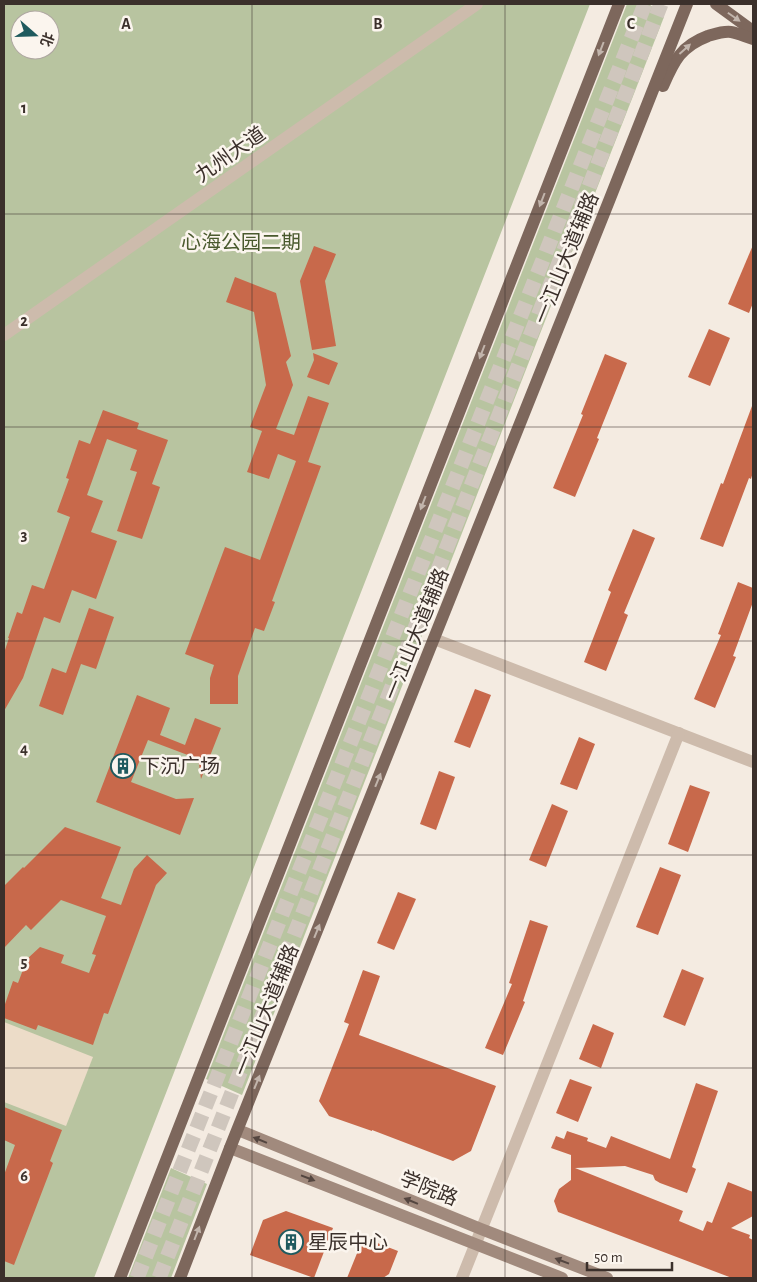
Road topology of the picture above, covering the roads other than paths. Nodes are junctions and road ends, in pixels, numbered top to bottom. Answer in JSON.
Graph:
{"nodes":[{"id":1,"x":477,"y":4,"type":"edge"},
{"id":2,"x":619,"y":4,"type":"edge"},
{"id":3,"x":687,"y":4,"type":"edge"},
{"id":4,"x":716,"y":4,"type":"edge"},
{"id":5,"x":753,"y":30,"type":"edge"},
{"id":6,"x":753,"y":39,"type":"edge"},
{"id":7,"x":609,"y":201,"type":"junction"},
{"id":8,"x":4,"y":335,"type":"edge"},
{"id":9,"x":434,"y":639,"type":"junction"},
{"id":10,"x":679,"y":732,"type":"junction"},
{"id":11,"x":753,"y":762,"type":"edge"},
{"id":12,"x":238,"y":1130,"type":"junction"},
{"id":13,"x":230,"y":1148,"type":"junction"},
{"id":14,"x":482,"y":1229,"type":"junction"},
{"id":15,"x":476,"y":1244,"type":"junction"},
{"id":16,"x":120,"y":1278,"type":"edge"},
{"id":17,"x":180,"y":1278,"type":"edge"},
{"id":18,"x":462,"y":1278,"type":"edge"},
{"id":19,"x":562,"y":1278,"type":"edge"},
{"id":20,"x":607,"y":1278,"type":"edge"}],
"edges":[{"from":1,"to":8,"type":"street","name":"九州大道"},
{"from":2,"to":16,"type":"main road","name":"一江山大道辅路","one_way":true},
{"from":3,"to":7,"type":"main road","name":"一江山大道辅路"},
{"from":4,"to":5,"type":"main road","one_way":true},
{"from":7,"to":6,"type":"main road","one_way":true},
{"from":7,"to":9,"type":"main road","name":"一江山大道辅路"},
{"from":9,"to":10,"type":"street"},
{"from":12,"to":9,"type":"main road","name":"一江山大道辅路","one_way":true},
{"from":10,"to":11,"type":"street"},
{"from":10,"to":14,"type":"street"},
{"from":12,"to":13,"type":"main road","name":"一江山大道辅路"},
{"from":14,"to":12,"type":"main road","name":"学院路","one_way":true},
{"from":13,"to":15,"type":"main road","name":"学院路","one_way":true},
{"from":17,"to":13,"type":"main road","name":"一江山大道辅路","one_way":true},
{"from":14,"to":15,"type":"street"},
{"from":20,"to":14,"type":"main road","name":"学院路","one_way":true},
{"from":15,"to":18,"type":"street"},
{"from":15,"to":19,"type":"main road","name":"学院路"}]}
